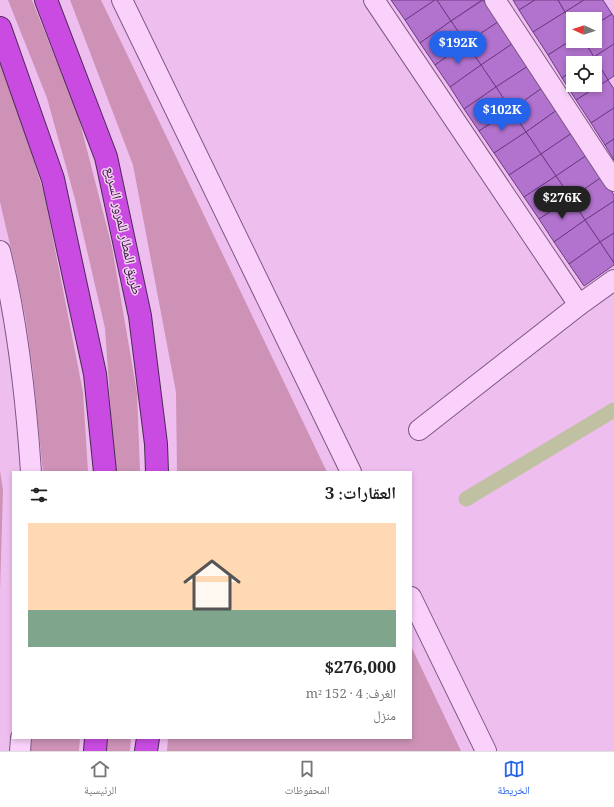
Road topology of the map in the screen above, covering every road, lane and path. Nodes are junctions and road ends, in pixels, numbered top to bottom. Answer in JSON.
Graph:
{"nodes":[{"id":1,"x":46,"y":0,"type":"edge"},
{"id":2,"x":122,"y":0,"type":"edge"},
{"id":3,"x":374,"y":0,"type":"edge"},
{"id":4,"x":495,"y":0,"type":"edge"},
{"id":5,"x":0,"y":28,"type":"edge"},
{"id":6,"x":614,"y":181,"type":"edge"},
{"id":7,"x":0,"y":251,"type":"edge"},
{"id":8,"x":614,"y":280,"type":"edge"},
{"id":9,"x":579,"y":305,"type":"junction"},
{"id":10,"x":419,"y":430,"type":"dead end"},
{"id":11,"x":31,"y":471,"type":"edge"},
{"id":12,"x":105,"y":471,"type":"edge"},
{"id":13,"x":157,"y":471,"type":"edge"},
{"id":14,"x":351,"y":471,"type":"edge"},
{"id":15,"x":412,"y":599,"type":"edge"},
{"id":16,"x":21,"y":739,"type":"edge"},
{"id":17,"x":96,"y":739,"type":"edge"},
{"id":18,"x":148,"y":739,"type":"edge"},
{"id":19,"x":20,"y":751,"type":"edge"},
{"id":20,"x":95,"y":751,"type":"edge"},
{"id":21,"x":146,"y":751,"type":"edge"},
{"id":22,"x":486,"y":751,"type":"edge"}],
"edges":[{"from":1,"to":13,"type":"highway","name":"طريق المطار للمرور السريع"},
{"from":2,"to":14,"type":"street"},
{"from":3,"to":9,"type":"street"},
{"from":4,"to":6,"type":"street"},
{"from":5,"to":12,"type":"highway"},
{"from":7,"to":11,"type":"street"},
{"from":8,"to":9,"type":"street"},
{"from":9,"to":10,"type":"street"},
{"from":15,"to":22,"type":"street"},
{"from":16,"to":19,"type":"street"},
{"from":17,"to":20,"type":"highway"},
{"from":18,"to":21,"type":"highway"}]}
